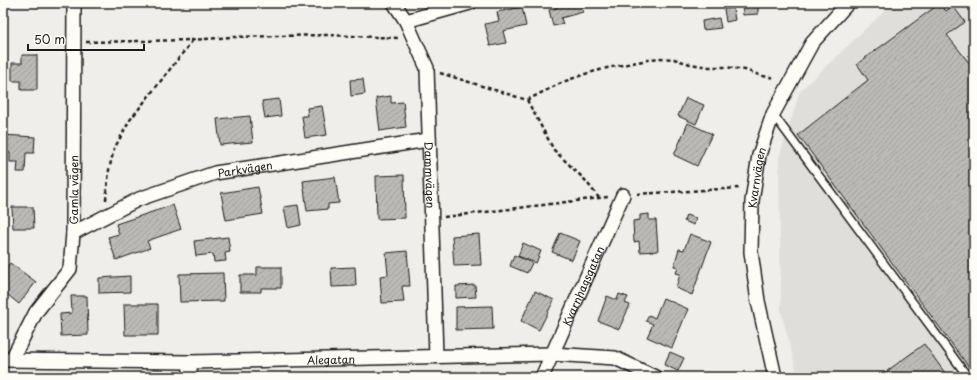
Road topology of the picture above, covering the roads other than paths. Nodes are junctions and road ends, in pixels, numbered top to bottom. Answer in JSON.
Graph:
{"nodes":[{"id":1,"x":74,"y":3,"type":"edge"},
{"id":2,"x":394,"y":3,"type":"edge"},
{"id":3,"x":470,"y":3,"type":"edge"},
{"id":4,"x":848,"y":3,"type":"edge"},
{"id":5,"x":406,"y":21,"type":"junction"},
{"id":6,"x":773,"y":114,"type":"junction"},
{"id":7,"x":428,"y":140,"type":"junction"},
{"id":8,"x":623,"y":195,"type":"road end"},
{"id":9,"x":73,"y":233,"type":"junction"},
{"id":10,"x":552,"y":354,"type":"junction"},
{"id":11,"x":436,"y":356,"type":"junction"},
{"id":12,"x":8,"y":359,"type":"edge"},
{"id":13,"x":190,"y":362,"type":"junction"},
{"id":14,"x":190,"y":377,"type":"edge"},
{"id":15,"x":542,"y":377,"type":"edge"},
{"id":16,"x":655,"y":377,"type":"edge"},
{"id":17,"x":775,"y":377,"type":"edge"},
{"id":18,"x":968,"y":377,"type":"edge"}],
"edges":[{"from":1,"to":9,"type":"street","name":"Gamla vägen"},
{"from":2,"to":5,"type":"street","name":"Dammvägen"},
{"from":3,"to":5,"type":"street"},
{"from":4,"to":6,"type":"street","name":"Kvarnvägen"},
{"from":5,"to":7,"type":"street","name":"Dammvägen"},
{"from":6,"to":17,"type":"street","name":"Kvarnvägen"},
{"from":6,"to":18,"type":"lane"},
{"from":7,"to":9,"type":"street","name":"Parkvägen"},
{"from":7,"to":11,"type":"street","name":"Dammvägen"},
{"from":8,"to":10,"type":"street","name":"Kvarnhagsgatan"},
{"from":9,"to":12,"type":"street","name":"Gamla vägen"},
{"from":10,"to":11,"type":"street","name":"Alegatan"},
{"from":10,"to":15,"type":"street","name":"Kvarnhagsgatan"},
{"from":10,"to":16,"type":"street","name":"Alegatan"},
{"from":11,"to":13,"type":"street","name":"Alegatan"},
{"from":12,"to":13,"type":"street","name":"Alegatan"},
{"from":13,"to":14,"type":"street"}]}
